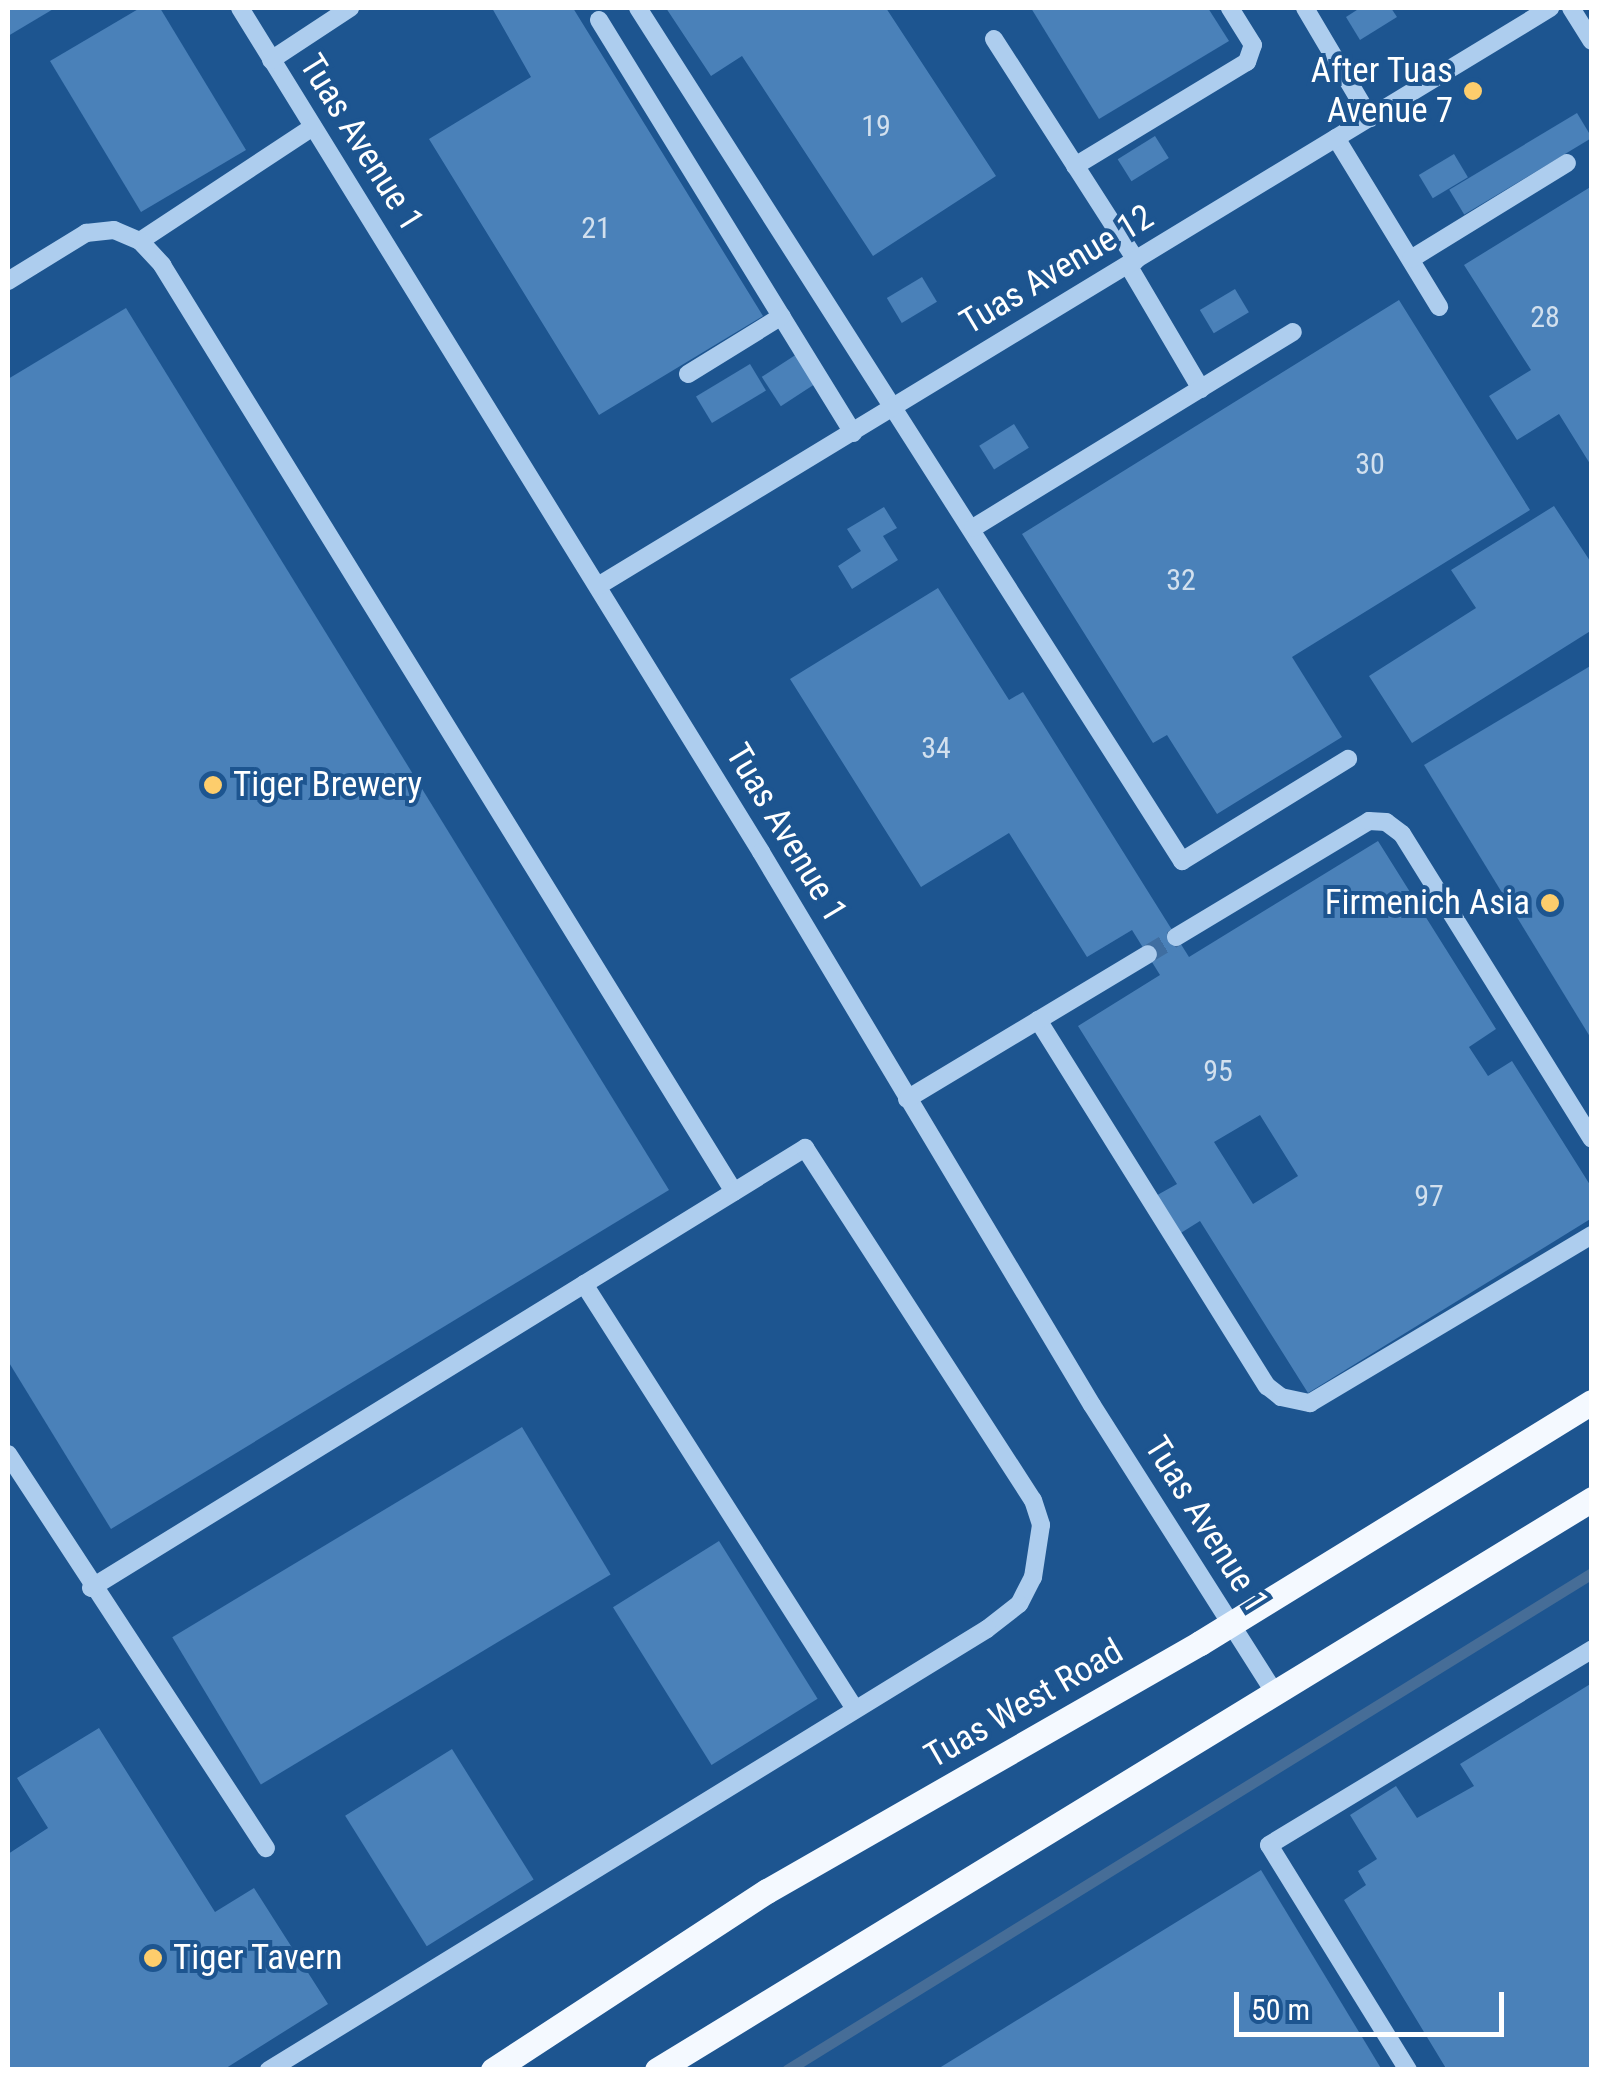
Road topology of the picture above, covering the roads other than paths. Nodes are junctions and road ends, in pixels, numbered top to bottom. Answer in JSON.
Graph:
{"nodes":[{"id":1,"x":240,"y":8,"type":"edge"},
{"id":2,"x":350,"y":8,"type":"edge"},
{"id":3,"x":638,"y":8,"type":"edge"},
{"id":4,"x":1230,"y":8,"type":"edge"},
{"id":5,"x":1550,"y":8,"type":"edge"},
{"id":6,"x":1572,"y":8,"type":"edge"},
{"id":7,"x":1310,"y":9,"type":"edge"},
{"id":8,"x":599,"y":20,"type":"dead end"},
{"id":9,"x":994,"y":39,"type":"dead end"},
{"id":10,"x":1592,"y":42,"type":"edge"},
{"id":11,"x":271,"y":60,"type":"junction"},
{"id":12,"x":1370,"y":118,"type":"junction"},
{"id":13,"x":313,"y":127,"type":"junction"},
{"id":14,"x":1336,"y":138,"type":"junction"},
{"id":15,"x":1568,"y":163,"type":"dead end"},
{"id":16,"x":1076,"y":166,"type":"junction"},
{"id":17,"x":140,"y":241,"type":"junction"},
{"id":18,"x":1412,"y":259,"type":"junction"},
{"id":19,"x":1132,"y":263,"type":"junction"},
{"id":20,"x":8,"y":281,"type":"edge"},
{"id":21,"x":1439,"y":307,"type":"dead end"},
{"id":22,"x":782,"y":316,"type":"junction"},
{"id":23,"x":1293,"y":332,"type":"dead end"},
{"id":24,"x":688,"y":374,"type":"dead end"},
{"id":25,"x":1200,"y":389,"type":"junction"},
{"id":26,"x":898,"y":406,"type":"junction"},
{"id":27,"x":853,"y":433,"type":"junction"},
{"id":28,"x":974,"y":528,"type":"junction"},
{"id":29,"x":598,"y":586,"type":"junction"},
{"id":30,"x":1348,"y":758,"type":"dead end"},
{"id":31,"x":1176,"y":937,"type":"tunnel mouth"},
{"id":32,"x":1148,"y":954,"type":"tunnel mouth"},
{"id":33,"x":1038,"y":1020,"type":"junction"},
{"id":34,"x":906,"y":1099,"type":"junction"},
{"id":35,"x":1592,"y":1139,"type":"edge"},
{"id":36,"x":734,"y":1192,"type":"junction"},
{"id":37,"x":1592,"y":1235,"type":"edge"},
{"id":38,"x":584,"y":1284,"type":"junction"},
{"id":39,"x":1592,"y":1402,"type":"edge"},
{"id":40,"x":8,"y":1454,"type":"edge"},
{"id":41,"x":1592,"y":1499,"type":"edge"},
{"id":42,"x":91,"y":1588,"type":"junction"},
{"id":43,"x":1229,"y":1625,"type":"junction"},
{"id":44,"x":1592,"y":1649,"type":"edge"},
{"id":45,"x":1275,"y":1693,"type":"junction"},
{"id":46,"x":855,"y":1710,"type":"junction"},
{"id":47,"x":266,"y":1848,"type":"dead end"},
{"id":48,"x":269,"y":2070,"type":"edge"},
{"id":49,"x":492,"y":2070,"type":"edge"},
{"id":50,"x":656,"y":2070,"type":"edge"},
{"id":51,"x":1408,"y":2070,"type":"edge"}],
"edges":[{"from":1,"to":11,"type":"street","name":"Tuas Avenue 1"},
{"from":2,"to":11,"type":"street"},
{"from":3,"to":26,"type":"street"},
{"from":4,"to":16,"type":"street"},
{"from":5,"to":12,"type":"street","name":"Tuas Avenue 12"},
{"from":6,"to":10,"type":"street"},
{"from":7,"to":12,"type":"street"},
{"from":8,"to":22,"type":"street"},
{"from":9,"to":16,"type":"street"},
{"from":11,"to":13,"type":"street","name":"Tuas Avenue 1"},
{"from":12,"to":14,"type":"street","name":"Tuas Avenue 12"},
{"from":13,"to":17,"type":"street"},
{"from":13,"to":29,"type":"street","name":"Tuas Avenue 1"},
{"from":14,"to":18,"type":"street"},
{"from":14,"to":19,"type":"street","name":"Tuas Avenue 12"},
{"from":15,"to":18,"type":"street"},
{"from":16,"to":19,"type":"street"},
{"from":17,"to":20,"type":"street"},
{"from":17,"to":36,"type":"street"},
{"from":18,"to":21,"type":"street"},
{"from":19,"to":25,"type":"street"},
{"from":19,"to":26,"type":"street","name":"Tuas Avenue 12"},
{"from":22,"to":24,"type":"street"},
{"from":22,"to":27,"type":"street"},
{"from":23,"to":25,"type":"street"},
{"from":25,"to":28,"type":"street"},
{"from":26,"to":27,"type":"street","name":"Tuas Avenue 12"},
{"from":26,"to":28,"type":"street"},
{"from":27,"to":29,"type":"street","name":"Tuas Avenue 12"},
{"from":28,"to":30,"type":"street"},
{"from":29,"to":34,"type":"street","name":"Tuas Avenue 1"},
{"from":31,"to":35,"type":"street"},
{"from":32,"to":33,"type":"street"},
{"from":33,"to":34,"type":"street"},
{"from":33,"to":37,"type":"street"},
{"from":34,"to":43,"type":"street","name":"Tuas Avenue 1"},
{"from":36,"to":38,"type":"street"},
{"from":36,"to":46,"type":"street"},
{"from":38,"to":42,"type":"street"},
{"from":38,"to":46,"type":"street"},
{"from":39,"to":43,"type":"main road","name":"Tuas West Road"},
{"from":40,"to":42,"type":"street"},
{"from":41,"to":45,"type":"main road"},
{"from":42,"to":47,"type":"street"},
{"from":43,"to":45,"type":"street","name":"Tuas Avenue 1"},
{"from":43,"to":49,"type":"main road","name":"Tuas West Road"},
{"from":44,"to":51,"type":"street"},
{"from":45,"to":50,"type":"main road"},
{"from":46,"to":48,"type":"street"}]}
